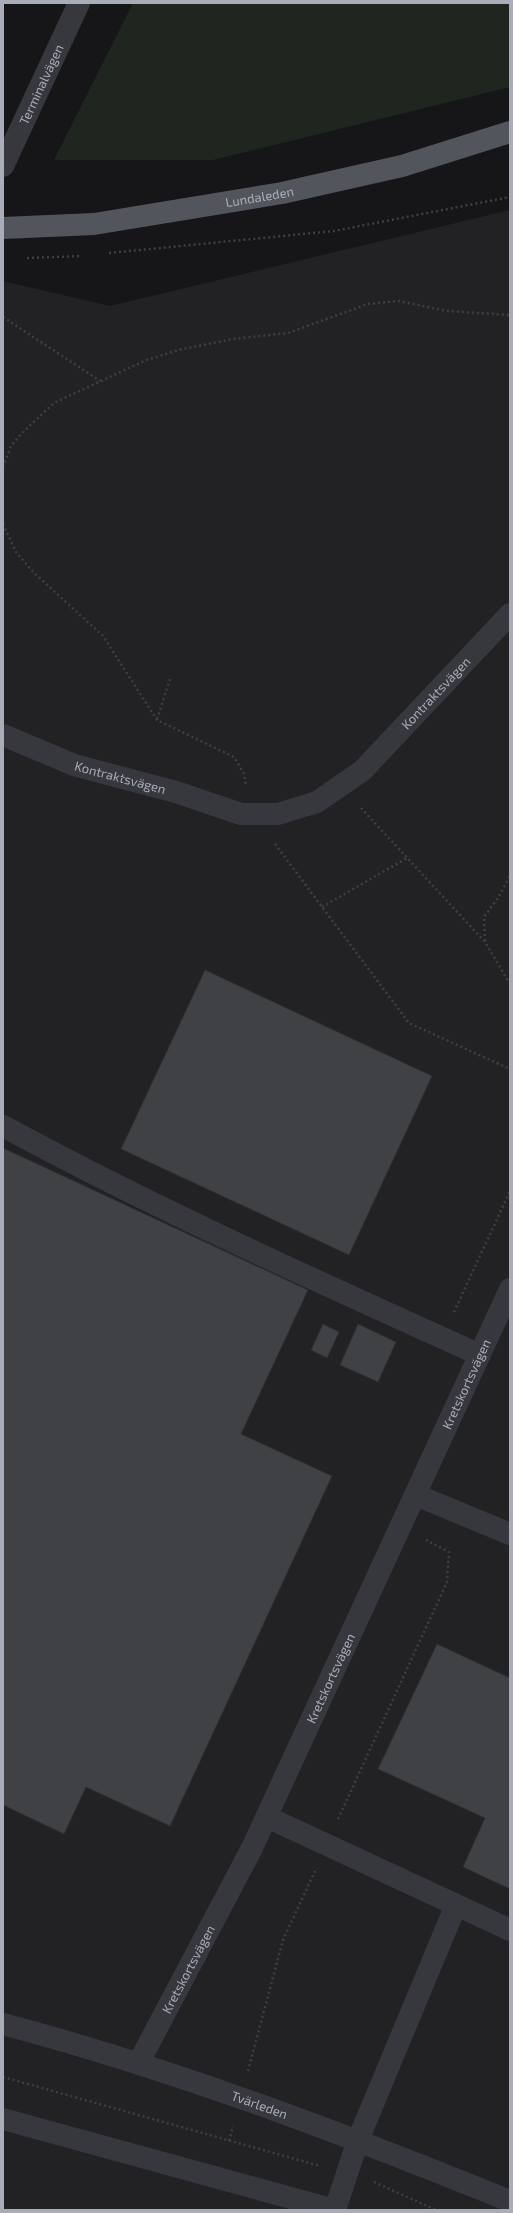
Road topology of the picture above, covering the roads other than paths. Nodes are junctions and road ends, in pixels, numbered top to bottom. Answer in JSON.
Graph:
{"nodes":[{"id":1,"x":79,"y":3,"type":"edge"},
{"id":2,"x":510,"y":132,"type":"edge"},
{"id":3,"x":3,"y":166,"type":"edge"},
{"id":4,"x":3,"y":228,"type":"edge"},
{"id":5,"x":510,"y":614,"type":"edge"},
{"id":6,"x":3,"y":735,"type":"edge"},
{"id":7,"x":3,"y":1126,"type":"edge"},
{"id":8,"x":510,"y":1289,"type":"edge"},
{"id":9,"x":480,"y":1355,"type":"junction"},
{"id":10,"x":416,"y":1495,"type":"junction"},
{"id":11,"x":510,"y":1534,"type":"edge"},
{"id":12,"x":267,"y":1817,"type":"junction"},
{"id":13,"x":456,"y":1904,"type":"junction"},
{"id":14,"x":510,"y":1930,"type":"edge"},
{"id":15,"x":3,"y":2024,"type":"edge"},
{"id":16,"x":139,"y":2062,"type":"junction"},
{"id":17,"x":3,"y":2119,"type":"edge"},
{"id":18,"x":358,"y":2140,"type":"junction"},
{"id":19,"x":510,"y":2201,"type":"edge"},
{"id":20,"x":335,"y":2210,"type":"edge"}],
"edges":[{"from":1,"to":3,"type":"street","name":"Terminalvägen"},
{"from":2,"to":4,"type":"main road","name":"Lundaleden"},
{"from":5,"to":6,"type":"street","name":"Kontraktsvägen"},
{"from":7,"to":9,"type":"street"},
{"from":8,"to":9,"type":"street","name":"Kretskortsvägen"},
{"from":9,"to":10,"type":"street","name":"Kretskortsvägen"},
{"from":10,"to":11,"type":"street"},
{"from":10,"to":12,"type":"street","name":"Kretskortsvägen"},
{"from":12,"to":13,"type":"street"},
{"from":12,"to":16,"type":"street","name":"Kretskortsvägen"},
{"from":13,"to":14,"type":"street"},
{"from":13,"to":18,"type":"street"},
{"from":15,"to":16,"type":"street","name":"Tvärleden"},
{"from":16,"to":18,"type":"street","name":"Tvärleden"},
{"from":17,"to":20,"type":"street"},
{"from":18,"to":19,"type":"street","name":"Tvärleden"},
{"from":18,"to":20,"type":"street"}]}
